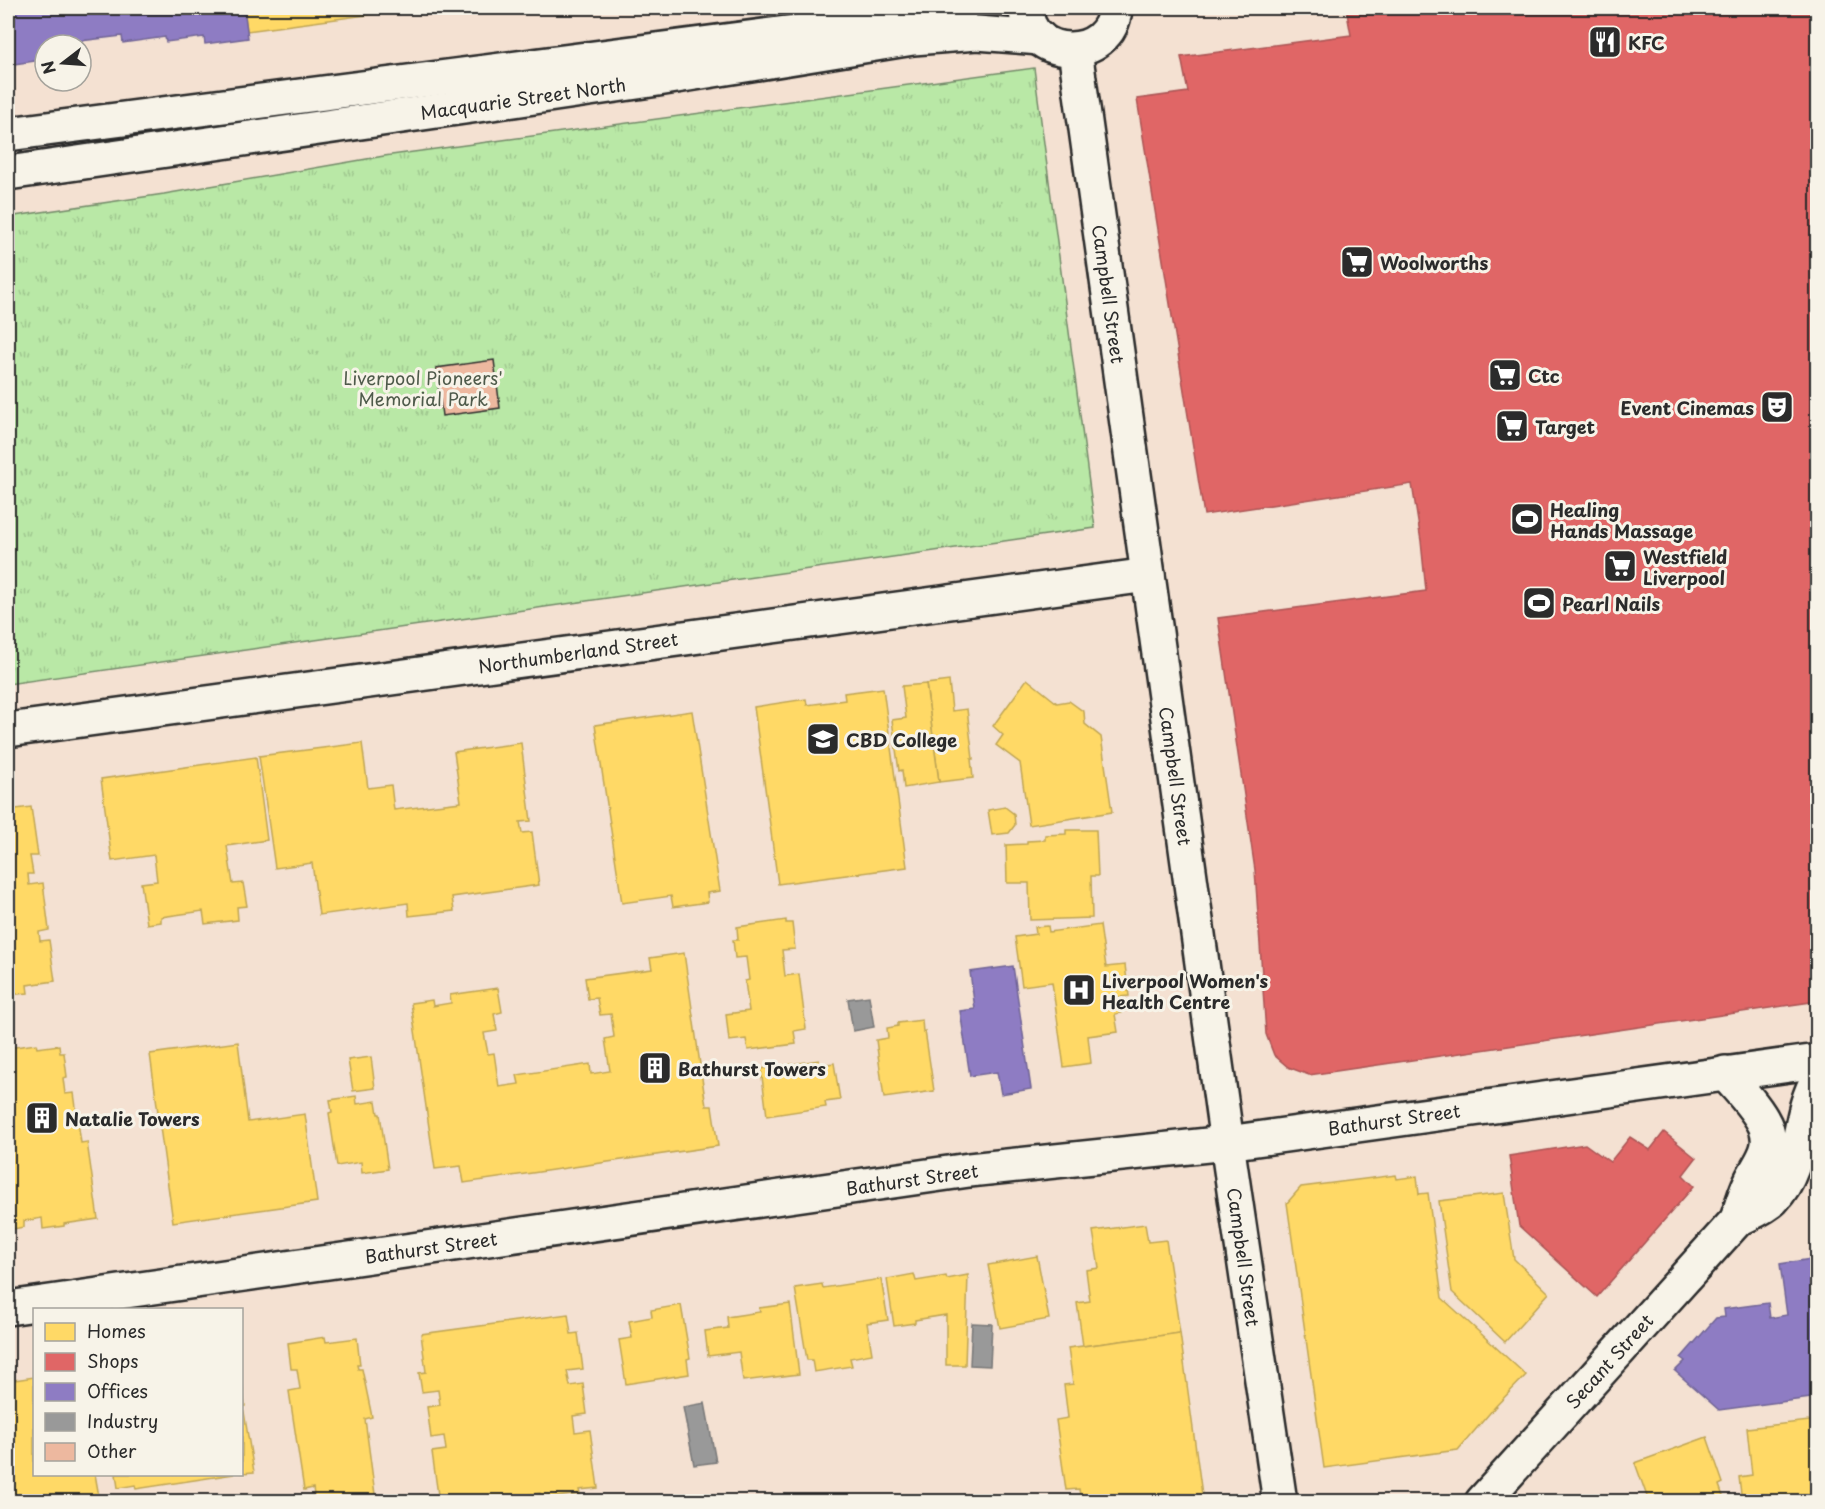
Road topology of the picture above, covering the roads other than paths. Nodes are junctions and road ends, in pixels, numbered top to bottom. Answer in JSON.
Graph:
{"nodes":[{"id":1,"x":961,"y":8,"type":"edge"},
{"id":2,"x":1026,"y":8,"type":"edge"},
{"id":3,"x":1114,"y":8,"type":"edge"},
{"id":4,"x":1040,"y":38,"type":"junction"},
{"id":5,"x":1075,"y":50,"type":"junction"},
{"id":6,"x":8,"y":134,"type":"edge"},
{"id":7,"x":8,"y":173,"type":"edge"},
{"id":8,"x":1148,"y":576,"type":"junction"},
{"id":9,"x":8,"y":730,"type":"edge"},
{"id":10,"x":1818,"y":1061,"type":"edge"},
{"id":11,"x":1725,"y":1073,"type":"junction"},
{"id":12,"x":1818,"y":1079,"type":"edge"},
{"id":13,"x":1227,"y":1143,"type":"junction"},
{"id":14,"x":1737,"y":1220,"type":"junction"},
{"id":15,"x":8,"y":1308,"type":"edge"},
{"id":16,"x":1280,"y":1502,"type":"edge"},
{"id":17,"x":1482,"y":1502,"type":"edge"}],
"edges":[{"from":1,"to":6,"type":"street","name":"Macquarie Street North"},
{"from":2,"to":4,"type":"street"},
{"from":3,"to":5,"type":"street"},
{"from":4,"to":5,"type":"street"},
{"from":4,"to":7,"type":"street","name":"Macquarie Street North"},
{"from":5,"to":8,"type":"street","name":"Campbell Street"},
{"from":8,"to":9,"type":"street","name":"Northumberland Street"},
{"from":8,"to":13,"type":"street","name":"Campbell Street"},
{"from":10,"to":11,"type":"street","name":"Bathurst Street"},
{"from":11,"to":13,"type":"street","name":"Bathurst Street"},
{"from":11,"to":14,"type":"street","name":"Secant Street"},
{"from":12,"to":14,"type":"street","name":"Secant Street"},
{"from":13,"to":15,"type":"street","name":"Bathurst Street"},
{"from":13,"to":16,"type":"street","name":"Campbell Street"},
{"from":14,"to":17,"type":"street","name":"Secant Street"}]}
